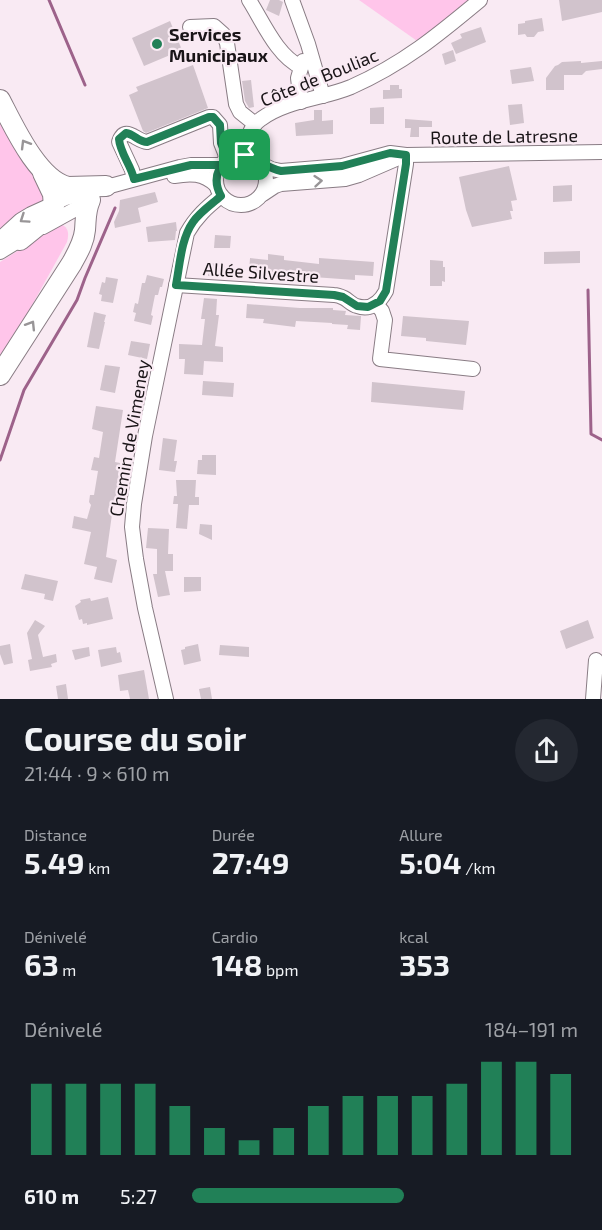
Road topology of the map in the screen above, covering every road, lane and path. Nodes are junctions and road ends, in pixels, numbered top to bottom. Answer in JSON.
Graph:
{"nodes":[{"id":1,"x":292,"y":0,"type":"edge"},
{"id":2,"x":480,"y":0,"type":"edge"},
{"id":3,"x":252,"y":2,"type":"edge"},
{"id":4,"x":190,"y":27,"type":"dead end"},
{"id":5,"x":308,"y":44,"type":"junction"},
{"id":6,"x":301,"y":67,"type":"junction"},
{"id":7,"x":323,"y":96,"type":"junction"},
{"id":8,"x":0,"y":100,"type":"edge"},
{"id":9,"x":301,"y":102,"type":"junction"},
{"id":10,"x":255,"y":124,"type":"junction"},
{"id":11,"x":602,"y":152,"type":"edge"},
{"id":12,"x":245,"y":155,"type":"junction"},
{"id":13,"x":406,"y":155,"type":"junction"},
{"id":14,"x":223,"y":163,"type":"junction"},
{"id":15,"x":259,"y":163,"type":"junction"},
{"id":16,"x":364,"y":166,"type":"junction"},
{"id":17,"x":43,"y":171,"type":"junction"},
{"id":18,"x":134,"y":179,"type":"junction"},
{"id":19,"x":106,"y":186,"type":"junction"},
{"id":20,"x":219,"y":191,"type":"junction"},
{"id":21,"x":262,"y":194,"type":"junction"},
{"id":22,"x":90,"y":200,"type":"junction"},
{"id":23,"x":54,"y":203,"type":"junction"},
{"id":24,"x":0,"y":239,"type":"edge"},
{"id":25,"x":20,"y":240,"type":"junction"},
{"id":26,"x":0,"y":252,"type":"edge"},
{"id":27,"x":176,"y":285,"type":"junction"},
{"id":28,"x":376,"y":304,"type":"junction"},
{"id":29,"x":473,"y":369,"type":"dead end"},
{"id":30,"x":0,"y":375,"type":"edge"},
{"id":31,"x":596,"y":660,"type":"dead end"},
{"id":32,"x":166,"y":699,"type":"edge"},
{"id":33,"x":592,"y":699,"type":"edge"}],
"edges":[{"from":1,"to":5,"type":"street"},
{"from":2,"to":7,"type":"street","name":"Côte de Bouliac"},
{"from":3,"to":6,"type":"street"},
{"from":4,"to":10,"type":"street"},
{"from":5,"to":6,"type":"street"},
{"from":5,"to":7,"type":"street"},
{"from":6,"to":9,"type":"street"},
{"from":7,"to":9,"type":"street","name":"Côte de Bouliac"},
{"from":17,"to":8,"type":"highway","one_way":true},
{"from":9,"to":10,"type":"street","name":"Côte de Bouliac"},
{"from":10,"to":12,"type":"street","name":"Côte de Bouliac"},
{"from":11,"to":13,"type":"street","name":"Route de Latresne"},
{"from":12,"to":14,"type":"street"},
{"from":12,"to":15,"type":"street"},
{"from":13,"to":16,"type":"street","name":"Route de Latresne"},
{"from":13,"to":28,"type":"street"},
{"from":14,"to":18,"type":"street"},
{"from":14,"to":18,"type":"street"},
{"from":14,"to":20,"type":"street"},
{"from":15,"to":16,"type":"street","name":"Route de Latresne"},
{"from":15,"to":21,"type":"street"},
{"from":21,"to":16,"type":"street","name":"Route de Latresne","one_way":true},
{"from":17,"to":19,"type":"highway"},
{"from":17,"to":23,"type":"highway"},
{"from":18,"to":19,"type":"street"},
{"from":19,"to":23,"type":"street"},
{"from":20,"to":21,"type":"street"},
{"from":20,"to":22,"type":"street"},
{"from":20,"to":27,"type":"street","name":"Chemin de Vimeney"},
{"from":22,"to":25,"type":"street"},
{"from":30,"to":22,"type":"highway","one_way":true},
{"from":23,"to":24,"type":"street","one_way":true},
{"from":23,"to":25,"type":"highway"},
{"from":25,"to":26,"type":"street"},
{"from":27,"to":28,"type":"street","name":"Allée Silvestre"},
{"from":27,"to":32,"type":"street","name":"Chemin de Vimeney"},
{"from":28,"to":29,"type":"street"},
{"from":31,"to":33,"type":"street"}]}
